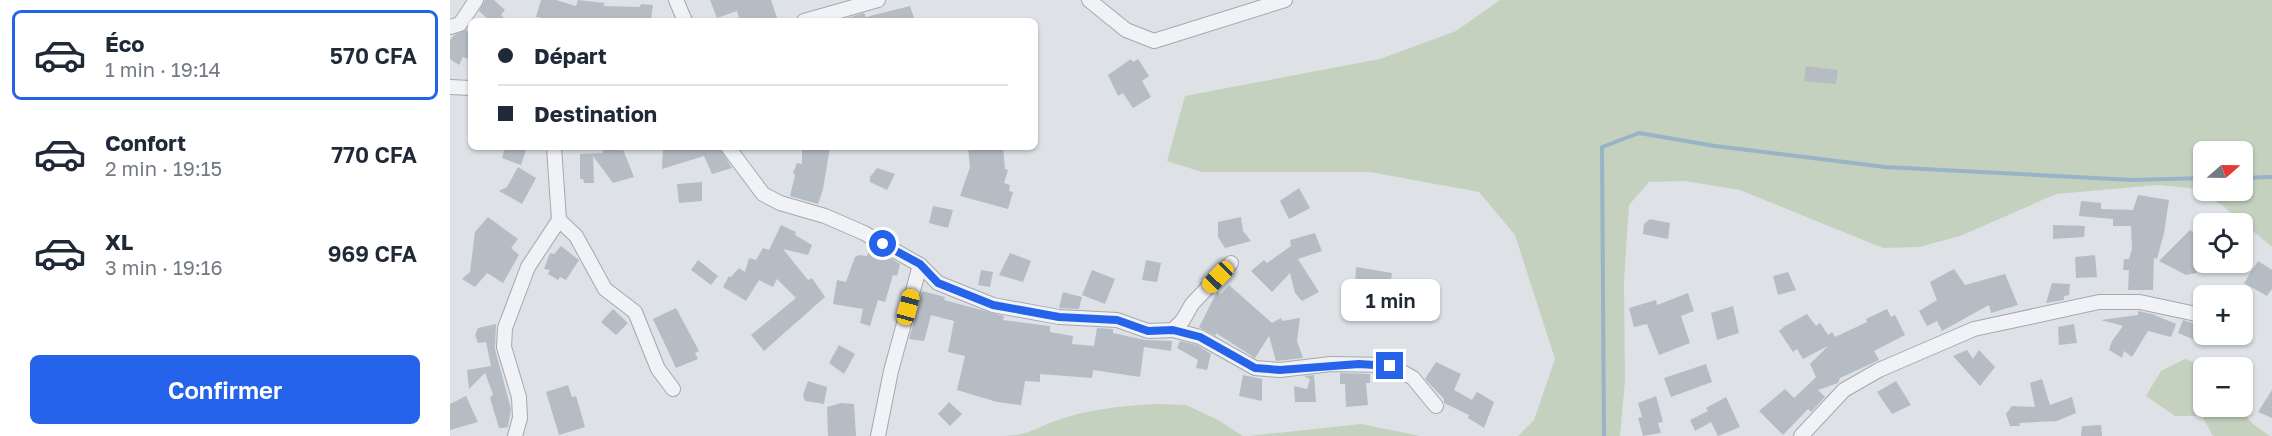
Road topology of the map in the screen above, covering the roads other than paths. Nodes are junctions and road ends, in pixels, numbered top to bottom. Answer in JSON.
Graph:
{"nodes":[{"id":1,"x":476,"y":0,"type":"edge"},
{"id":2,"x":676,"y":0,"type":"edge"},
{"id":3,"x":878,"y":0,"type":"edge"},
{"id":4,"x":1089,"y":0,"type":"edge"},
{"id":5,"x":1286,"y":0,"type":"edge"},
{"id":6,"x":684,"y":18,"type":"edge"},
{"id":7,"x":815,"y":18,"type":"edge"},
{"id":8,"x":450,"y":27,"type":"edge"},
{"id":9,"x":450,"y":87,"type":"edge"},
{"id":10,"x":468,"y":88,"type":"edge"},
{"id":11,"x":555,"y":150,"type":"edge"},
{"id":12,"x":730,"y":150,"type":"edge"},
{"id":13,"x":560,"y":220,"type":"junction"},
{"id":14,"x":1231,"y":263,"type":"dead end"},
{"id":15,"x":920,"y":264,"type":"junction"},
{"id":16,"x":2193,"y":313,"type":"edge"},
{"id":17,"x":1173,"y":330,"type":"junction"},
{"id":18,"x":673,"y":388,"type":"dead end"},
{"id":19,"x":1436,"y":406,"type":"dead end"},
{"id":20,"x":515,"y":436,"type":"edge"},
{"id":21,"x":878,"y":436,"type":"edge"},
{"id":22,"x":1801,"y":436,"type":"edge"}],
"edges":[{"from":1,"to":8,"type":"street"},
{"from":2,"to":6,"type":"street"},
{"from":3,"to":7,"type":"street"},
{"from":4,"to":5,"type":"street"},
{"from":9,"to":10,"type":"street"},
{"from":11,"to":13,"type":"street"},
{"from":12,"to":15,"type":"street"},
{"from":13,"to":18,"type":"street"},
{"from":13,"to":20,"type":"street"},
{"from":14,"to":17,"type":"street"},
{"from":15,"to":17,"type":"street"},
{"from":15,"to":21,"type":"street"},
{"from":16,"to":22,"type":"street"},
{"from":17,"to":19,"type":"street"}]}
